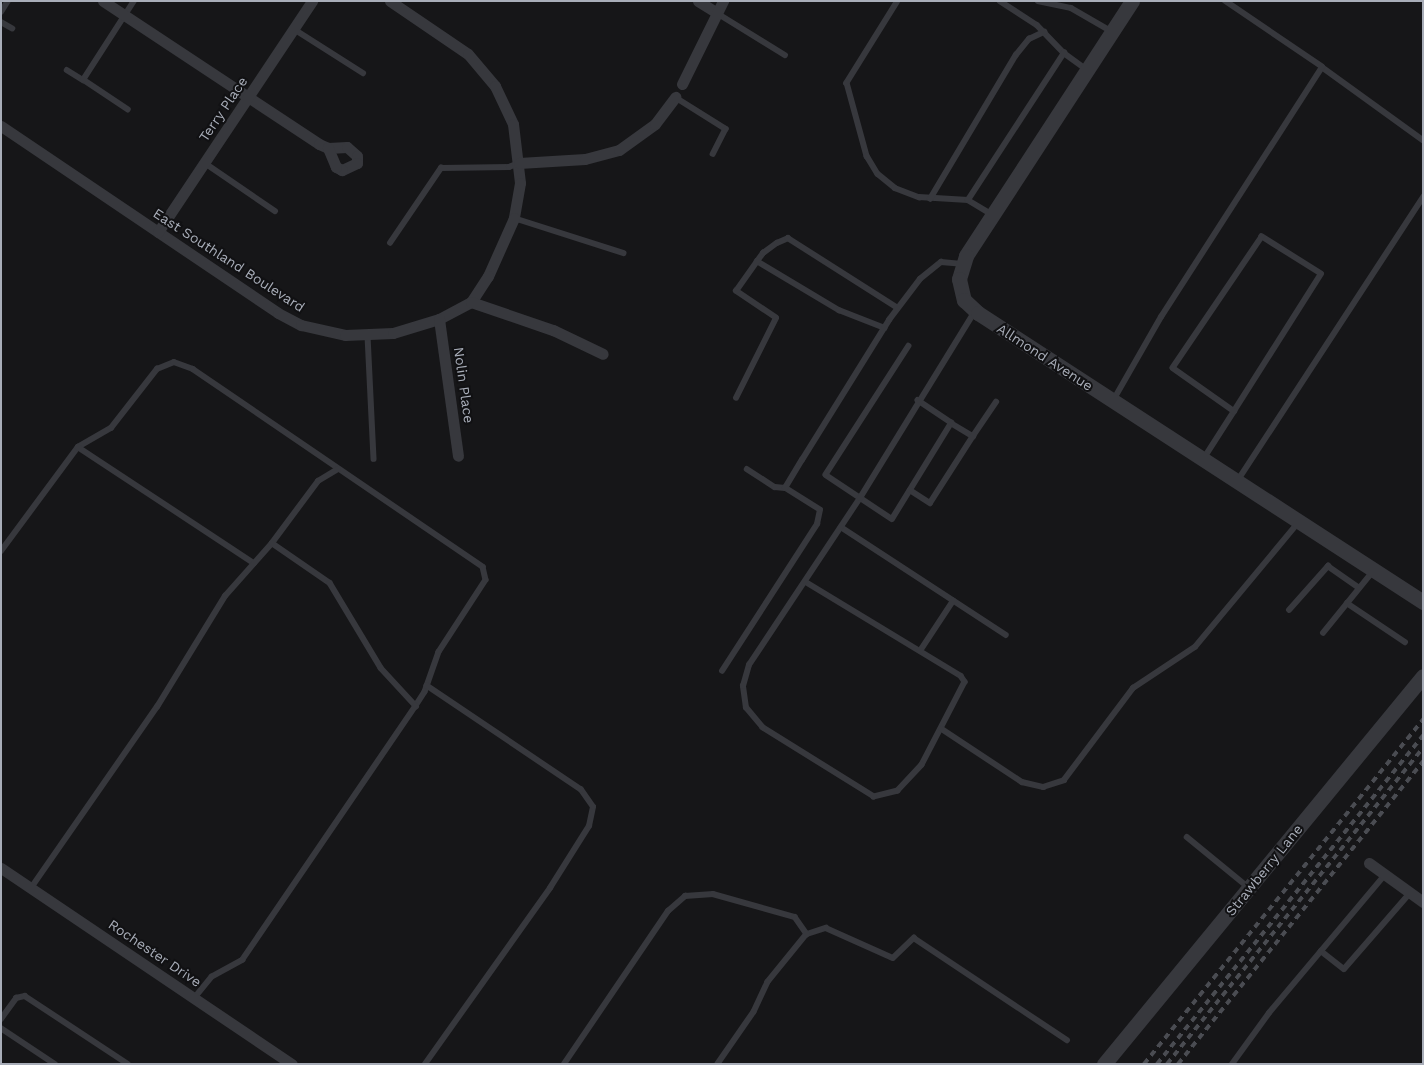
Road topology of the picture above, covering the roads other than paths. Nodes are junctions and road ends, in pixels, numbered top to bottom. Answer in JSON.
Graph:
{"nodes":[{"id":1,"x":8,"y":1,"type":"edge"},
{"id":2,"x":103,"y":1,"type":"edge"},
{"id":3,"x":134,"y":1,"type":"edge"},
{"id":4,"x":312,"y":1,"type":"edge"},
{"id":5,"x":390,"y":1,"type":"edge"},
{"id":6,"x":698,"y":1,"type":"edge"},
{"id":7,"x":723,"y":1,"type":"edge"},
{"id":8,"x":898,"y":1,"type":"edge"},
{"id":9,"x":1000,"y":1,"type":"edge"},
{"id":10,"x":1038,"y":1,"type":"edge"},
{"id":11,"x":1132,"y":1,"type":"edge"},
{"id":12,"x":1225,"y":1,"type":"edge"},
{"id":13,"x":1,"y":12,"type":"edge"},
{"id":14,"x":717,"y":13,"type":"junction"},
{"id":15,"x":125,"y":16,"type":"junction"},
{"id":16,"x":1,"y":22,"type":"edge"},
{"id":17,"x":12,"y":28,"type":"dead end"},
{"id":18,"x":294,"y":29,"type":"junction"},
{"id":19,"x":1044,"y":32,"type":"junction"},
{"id":20,"x":1112,"y":32,"type":"junction"},
{"id":21,"x":1064,"y":54,"type":"junction"},
{"id":22,"x":785,"y":55,"type":"dead end"},
{"id":23,"x":1322,"y":67,"type":"junction"},
{"id":24,"x":67,"y":70,"type":"dead end"},
{"id":25,"x":1088,"y":70,"type":"junction"},
{"id":26,"x":363,"y":73,"type":"dead end"},
{"id":27,"x":84,"y":80,"type":"junction"},
{"id":28,"x":682,"y":84,"type":"dead end"},
{"id":29,"x":674,"y":97,"type":"joint"},
{"id":30,"x":250,"y":98,"type":"junction"},
{"id":31,"x":128,"y":110,"type":"dead end"},
{"id":32,"x":1,"y":126,"type":"edge"},
{"id":33,"x":1423,"y":140,"type":"edge"},
{"id":34,"x":328,"y":148,"type":"dead end"},
{"id":35,"x":712,"y":154,"type":"dead end"},
{"id":36,"x":519,"y":163,"type":"junction"},
{"id":37,"x":205,"y":164,"type":"junction"},
{"id":38,"x":1423,"y":197,"type":"edge"},
{"id":39,"x":930,"y":198,"type":"junction"},
{"id":40,"x":968,"y":200,"type":"junction"},
{"id":41,"x":276,"y":211,"type":"dead end"},
{"id":42,"x":993,"y":215,"type":"junction"},
{"id":43,"x":514,"y":218,"type":"junction"},
{"id":44,"x":158,"y":232,"type":"junction"},
{"id":45,"x":390,"y":243,"type":"dead end"},
{"id":46,"x":624,"y":253,"type":"dead end"},
{"id":47,"x":757,"y":261,"type":"junction"},
{"id":48,"x":962,"y":264,"type":"junction"},
{"id":49,"x":471,"y":302,"type":"junction"},
{"id":50,"x":898,"y":308,"type":"junction"},
{"id":51,"x":975,"y":311,"type":"junction"},
{"id":52,"x":439,"y":319,"type":"junction"},
{"id":53,"x":884,"y":328,"type":"junction"},
{"id":54,"x":368,"y":336,"type":"junction"},
{"id":55,"x":909,"y":346,"type":"dead end"},
{"id":56,"x":602,"y":354,"type":"dead end"},
{"id":57,"x":736,"y":398,"type":"dead end"},
{"id":58,"x":918,"y":401,"type":"junction"},
{"id":59,"x":1113,"y":401,"type":"junction"},
{"id":60,"x":996,"y":402,"type":"dead end"},
{"id":61,"x":1234,"y":411,"type":"junction"},
{"id":62,"x":951,"y":422,"type":"junction"},
{"id":63,"x":973,"y":436,"type":"junction"},
{"id":64,"x":78,"y":447,"type":"junction"},
{"id":65,"x":458,"y":456,"type":"dead end"},
{"id":66,"x":374,"y":459,"type":"dead end"},
{"id":67,"x":1203,"y":459,"type":"junction"},
{"id":68,"x":338,"y":469,"type":"junction"},
{"id":69,"x":747,"y":469,"type":"dead end"},
{"id":70,"x":1237,"y":481,"type":"junction"},
{"id":71,"x":785,"y":488,"type":"junction"},
{"id":72,"x":910,"y":490,"type":"junction"},
{"id":73,"x":860,"y":498,"type":"junction"},
{"id":74,"x":1299,"y":522,"type":"junction"},
{"id":75,"x":841,"y":527,"type":"junction"},
{"id":76,"x":272,"y":543,"type":"junction"},
{"id":77,"x":1,"y":551,"type":"edge"},
{"id":78,"x":254,"y":563,"type":"junction"},
{"id":79,"x":1374,"y":570,"type":"junction"},
{"id":80,"x":806,"y":582,"type":"junction"},
{"id":81,"x":1359,"y":588,"type":"junction"},
{"id":82,"x":953,"y":601,"type":"junction"},
{"id":83,"x":1423,"y":602,"type":"edge"},
{"id":84,"x":1347,"y":603,"type":"junction"},
{"id":85,"x":1289,"y":610,"type":"dead end"},
{"id":86,"x":1323,"y":633,"type":"dead end"},
{"id":87,"x":1006,"y":635,"type":"dead end"},
{"id":88,"x":1405,"y":642,"type":"dead end"},
{"id":89,"x":920,"y":651,"type":"junction"},
{"id":90,"x":722,"y":671,"type":"dead end"},
{"id":91,"x":1423,"y":676,"type":"edge"},
{"id":92,"x":427,"y":686,"type":"junction"},
{"id":93,"x":416,"y":706,"type":"junction"},
{"id":94,"x":942,"y":729,"type":"junction"},
{"id":95,"x":1187,"y":837,"type":"dead end"},
{"id":96,"x":1369,"y":863,"type":"dead end"},
{"id":97,"x":2,"y":869,"type":"edge"},
{"id":98,"x":1385,"y":875,"type":"junction"},
{"id":99,"x":31,"y":888,"type":"junction"},
{"id":100,"x":1250,"y":888,"type":"junction"},
{"id":101,"x":1410,"y":893,"type":"junction"},
{"id":102,"x":1423,"y":902,"type":"edge"},
{"id":103,"x":807,"y":934,"type":"junction"},
{"id":104,"x":1321,"y":952,"type":"junction"},
{"id":105,"x":195,"y":998,"type":"junction"},
{"id":106,"x":1,"y":1019,"type":"edge"},
{"id":107,"x":1,"y":1028,"type":"edge"},
{"id":108,"x":1068,"y":1040,"type":"dead end"},
{"id":109,"x":55,"y":1064,"type":"edge"},
{"id":110,"x":128,"y":1064,"type":"edge"},
{"id":111,"x":292,"y":1064,"type":"edge"},
{"id":112,"x":425,"y":1064,"type":"edge"},
{"id":113,"x":564,"y":1064,"type":"edge"},
{"id":114,"x":718,"y":1064,"type":"edge"},
{"id":115,"x":1104,"y":1064,"type":"edge"},
{"id":116,"x":1232,"y":1064,"type":"edge"}],
"edges":[{"from":1,"to":13,"type":"lane"},
{"from":2,"to":15,"type":"street"},
{"from":3,"to":15,"type":"lane"},
{"from":4,"to":18,"type":"street","name":"Terry Place"},
{"from":5,"to":36,"type":"street"},
{"from":6,"to":14,"type":"street"},
{"from":7,"to":14,"type":"street"},
{"from":8,"to":39,"type":"lane"},
{"from":9,"to":19,"type":"lane"},
{"from":10,"to":20,"type":"lane"},
{"from":11,"to":20,"type":"street","name":"Allmond Avenue"},
{"from":12,"to":23,"type":"lane"},
{"from":14,"to":22,"type":"lane"},
{"from":14,"to":28,"type":"street"},
{"from":15,"to":27,"type":"lane"},
{"from":15,"to":30,"type":"street"},
{"from":16,"to":17,"type":"lane"},
{"from":18,"to":26,"type":"lane"},
{"from":18,"to":30,"type":"street","name":"Terry Place"},
{"from":19,"to":21,"type":"lane"},
{"from":19,"to":39,"type":"lane"},
{"from":20,"to":25,"type":"street","name":"Allmond Avenue"},
{"from":21,"to":25,"type":"lane"},
{"from":21,"to":40,"type":"lane"},
{"from":23,"to":33,"type":"lane"},
{"from":23,"to":59,"type":"lane"},
{"from":24,"to":27,"type":"lane"},
{"from":25,"to":42,"type":"street","name":"Allmond Avenue"},
{"from":27,"to":31,"type":"lane"},
{"from":29,"to":35,"type":"lane"},
{"from":29,"to":36,"type":"street"},
{"from":30,"to":34,"type":"street"},
{"from":30,"to":37,"type":"street","name":"Terry Place"},
{"from":32,"to":44,"type":"street","name":"East Southland Boulevard"},
{"from":36,"to":43,"type":"street"},
{"from":36,"to":45,"type":"lane"},
{"from":37,"to":41,"type":"lane"},
{"from":37,"to":44,"type":"street","name":"Terry Place"},
{"from":38,"to":70,"type":"lane"},
{"from":39,"to":40,"type":"lane"},
{"from":40,"to":42,"type":"lane"},
{"from":42,"to":48,"type":"street","name":"Allmond Avenue"},
{"from":43,"to":46,"type":"lane"},
{"from":43,"to":49,"type":"street"},
{"from":44,"to":54,"type":"street","name":"East Southland Boulevard"},
{"from":47,"to":50,"type":"lane"},
{"from":47,"to":53,"type":"lane"},
{"from":47,"to":57,"type":"lane"},
{"from":48,"to":50,"type":"lane"},
{"from":48,"to":51,"type":"street","name":"Allmond Avenue"},
{"from":49,"to":52,"type":"street","name":"East Southland Boulevard"},
{"from":49,"to":56,"type":"street"},
{"from":50,"to":53,"type":"lane"},
{"from":51,"to":58,"type":"lane"},
{"from":51,"to":59,"type":"street","name":"Allmond Avenue"},
{"from":52,"to":54,"type":"street","name":"East Southland Boulevard"},
{"from":52,"to":65,"type":"street","name":"Nolin Place"},
{"from":53,"to":71,"type":"lane"},
{"from":54,"to":66,"type":"lane"},
{"from":55,"to":73,"type":"lane"},
{"from":58,"to":62,"type":"lane"},
{"from":58,"to":73,"type":"lane"},
{"from":59,"to":67,"type":"street","name":"Allmond Avenue"},
{"from":60,"to":63,"type":"lane"},
{"from":61,"to":61,"type":"lane"},
{"from":61,"to":67,"type":"lane"},
{"from":62,"to":63,"type":"lane"},
{"from":62,"to":72,"type":"lane"},
{"from":63,"to":72,"type":"lane"},
{"from":64,"to":68,"type":"lane"},
{"from":64,"to":77,"type":"lane"},
{"from":64,"to":78,"type":"lane"},
{"from":67,"to":70,"type":"street","name":"Allmond Avenue"},
{"from":68,"to":76,"type":"lane"},
{"from":68,"to":92,"type":"lane"},
{"from":69,"to":71,"type":"lane"},
{"from":70,"to":74,"type":"street","name":"Allmond Avenue"},
{"from":71,"to":90,"type":"lane"},
{"from":72,"to":73,"type":"lane"},
{"from":73,"to":75,"type":"lane"},
{"from":74,"to":79,"type":"street","name":"Allmond Avenue"},
{"from":74,"to":94,"type":"lane"},
{"from":75,"to":80,"type":"lane"},
{"from":75,"to":82,"type":"lane"},
{"from":76,"to":78,"type":"lane"},
{"from":76,"to":93,"type":"lane"},
{"from":78,"to":99,"type":"lane"},
{"from":79,"to":81,"type":"lane"},
{"from":79,"to":83,"type":"street","name":"Allmond Avenue"},
{"from":80,"to":89,"type":"lane"},
{"from":80,"to":94,"type":"lane"},
{"from":81,"to":84,"type":"lane"},
{"from":81,"to":85,"type":"lane"},
{"from":82,"to":87,"type":"lane"},
{"from":82,"to":89,"type":"lane"},
{"from":84,"to":86,"type":"lane"},
{"from":84,"to":88,"type":"lane"},
{"from":89,"to":94,"type":"lane"},
{"from":91,"to":100,"type":"street","name":"Strawberry Lane"},
{"from":92,"to":93,"type":"lane"},
{"from":92,"to":112,"type":"lane"},
{"from":93,"to":105,"type":"lane"},
{"from":95,"to":100,"type":"lane"},
{"from":96,"to":98,"type":"street"},
{"from":97,"to":99,"type":"street","name":"Rochester Drive"},
{"from":98,"to":101,"type":"street"},
{"from":98,"to":104,"type":"lane"},
{"from":99,"to":105,"type":"street","name":"Rochester Drive"},
{"from":100,"to":115,"type":"street","name":"Strawberry Lane"},
{"from":101,"to":102,"type":"street"},
{"from":101,"to":104,"type":"lane"},
{"from":103,"to":108,"type":"lane"},
{"from":103,"to":113,"type":"lane"},
{"from":103,"to":114,"type":"lane"},
{"from":104,"to":116,"type":"lane"},
{"from":105,"to":111,"type":"street","name":"Rochester Drive"},
{"from":106,"to":110,"type":"lane"},
{"from":107,"to":109,"type":"lane"}]}
